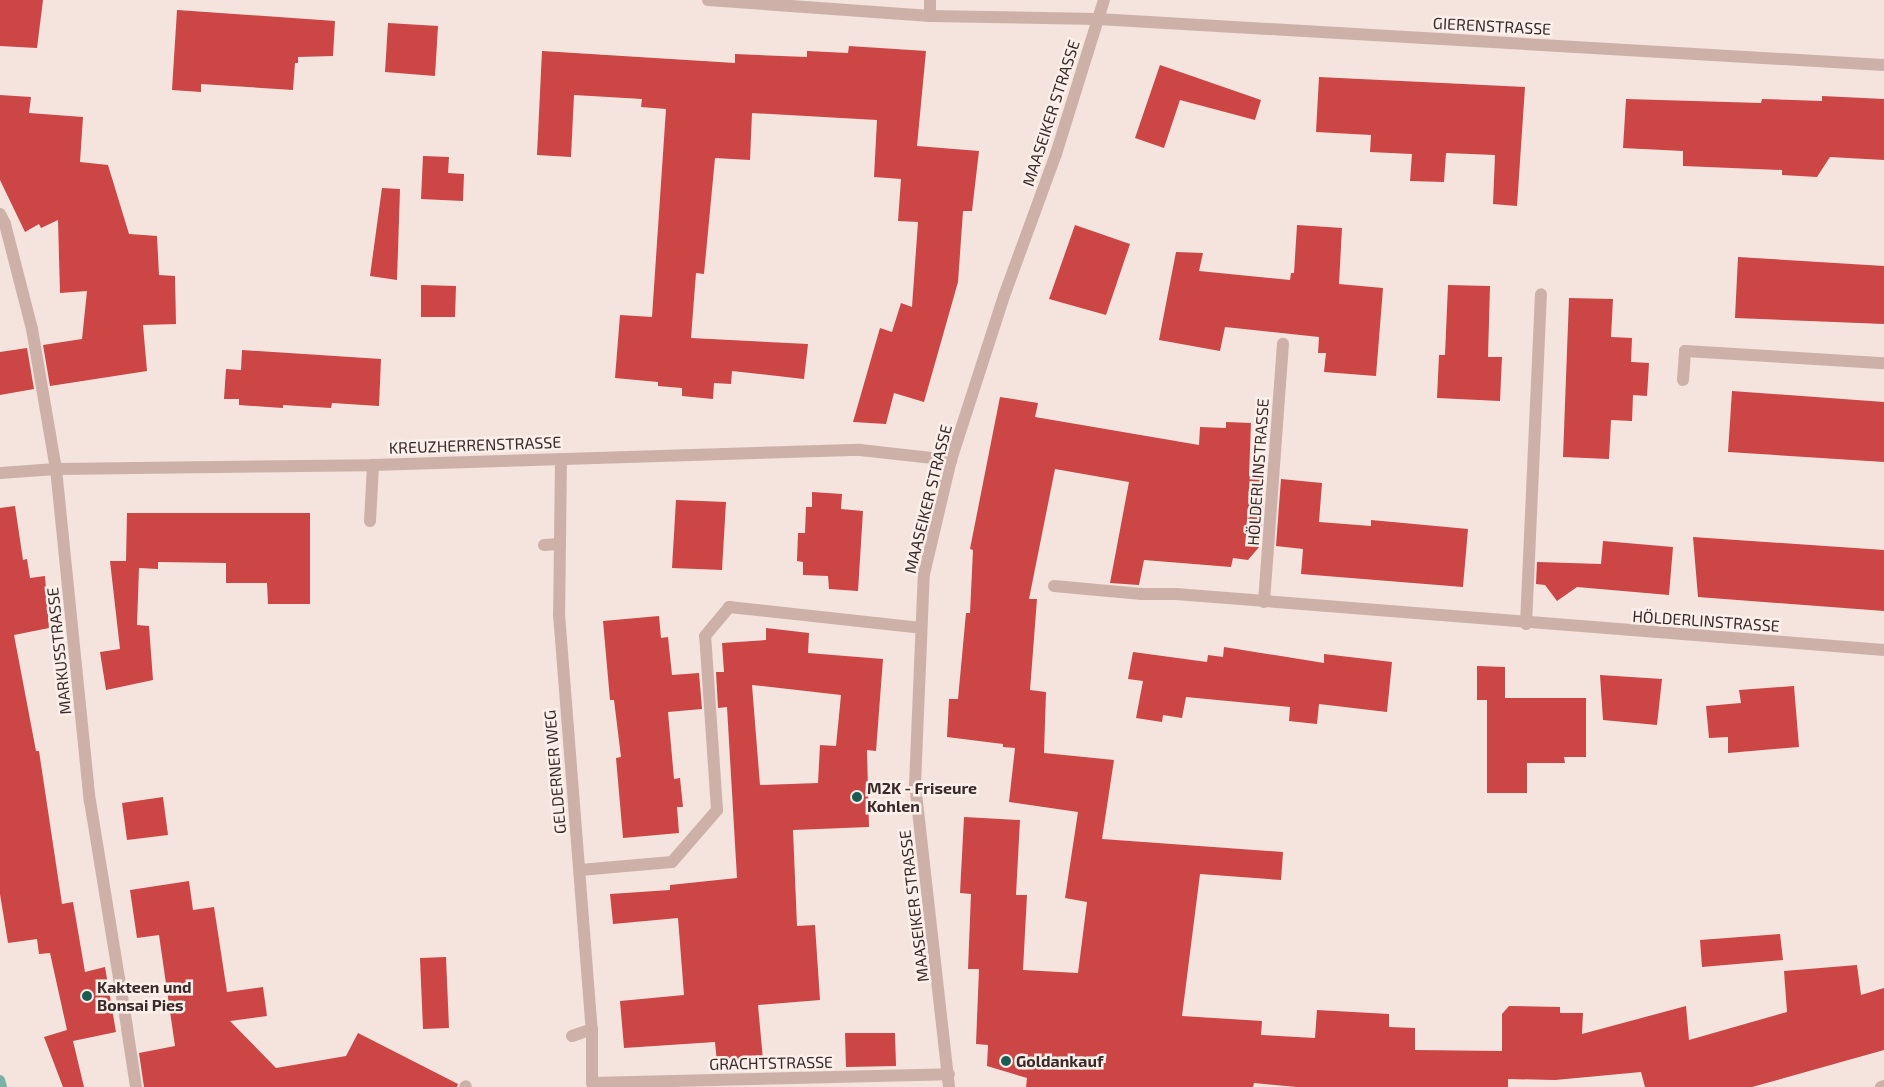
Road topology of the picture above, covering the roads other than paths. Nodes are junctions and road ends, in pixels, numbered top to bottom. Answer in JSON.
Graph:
{"nodes":[{"id":1,"x":708,"y":0,"type":"edge"},
{"id":2,"x":930,"y":0,"type":"edge"},
{"id":3,"x":1104,"y":0,"type":"edge"},
{"id":4,"x":930,"y":16,"type":"junction"},
{"id":5,"x":1098,"y":19,"type":"junction"},
{"id":6,"x":1884,"y":65,"type":"edge"},
{"id":7,"x":0,"y":214,"type":"edge"},
{"id":8,"x":1541,"y":294,"type":"dead end"},
{"id":9,"x":1283,"y":344,"type":"dead end"},
{"id":10,"x":1884,"y":363,"type":"edge"},
{"id":11,"x":1683,"y":380,"type":"dead end"},
{"id":12,"x":561,"y":459,"type":"junction"},
{"id":13,"x":951,"y":460,"type":"junction"},
{"id":14,"x":373,"y":464,"type":"junction"},
{"id":15,"x":56,"y":469,"type":"junction"},
{"id":16,"x":0,"y":473,"type":"edge"},
{"id":17,"x":370,"y":521,"type":"dead end"},
{"id":18,"x":544,"y":544,"type":"dead end"},
{"id":19,"x":560,"y":544,"type":"junction"},
{"id":20,"x":1054,"y":586,"type":"dead end"},
{"id":21,"x":1264,"y":602,"type":"junction"},
{"id":22,"x":1526,"y":624,"type":"junction"},
{"id":23,"x":920,"y":628,"type":"junction"},
{"id":24,"x":1884,"y":650,"type":"edge"},
{"id":25,"x":580,"y":870,"type":"junction"},
{"id":26,"x":592,"y":1030,"type":"junction"},
{"id":27,"x":572,"y":1036,"type":"dead end"},
{"id":28,"x":949,"y":1081,"type":"edge"},
{"id":29,"x":592,"y":1083,"type":"joint"},
{"id":30,"x":136,"y":1087,"type":"edge"}],
"edges":[{"from":1,"to":4,"type":"street","name":"GIERENSTRASSE"},
{"from":2,"to":4,"type":"street"},
{"from":3,"to":5,"type":"street","name":"MAASEIKER STRASSE"},
{"from":4,"to":5,"type":"street","name":"GIERENSTRASSE"},
{"from":5,"to":6,"type":"street","name":"GIERENSTRASSE"},
{"from":5,"to":13,"type":"street","name":"MAASEIKER STRASSE"},
{"from":7,"to":15,"type":"street","name":"MARKUSSTRASSE"},
{"from":8,"to":22,"type":"street"},
{"from":9,"to":21,"type":"street","name":"HÖLDERLINSTRASSE"},
{"from":10,"to":11,"type":"street"},
{"from":12,"to":13,"type":"street","name":"KREUZHERRENSTRASSE"},
{"from":12,"to":14,"type":"street","name":"KREUZHERRENSTRASSE"},
{"from":12,"to":19,"type":"street","name":"GELDERNER WEG"},
{"from":13,"to":23,"type":"street","name":"MAASEIKER STRASSE"},
{"from":14,"to":15,"type":"street","name":"KREUZHERRENSTRASSE"},
{"from":14,"to":17,"type":"street"},
{"from":15,"to":16,"type":"street","name":"KREUZHERRENSTRASSE"},
{"from":15,"to":30,"type":"street","name":"MARKUSSTRASSE"},
{"from":18,"to":19,"type":"street"},
{"from":19,"to":25,"type":"street","name":"GELDERNER WEG"},
{"from":20,"to":21,"type":"street","name":"HÖLDERLINSTRASSE"},
{"from":21,"to":22,"type":"street","name":"HÖLDERLINSTRASSE"},
{"from":22,"to":24,"type":"street","name":"HÖLDERLINSTRASSE"},
{"from":23,"to":25,"type":"street"},
{"from":23,"to":28,"type":"street","name":"MAASEIKER STRASSE"},
{"from":25,"to":26,"type":"street","name":"GELDERNER WEG"},
{"from":26,"to":27,"type":"street"},
{"from":26,"to":29,"type":"street","name":"GELDERNER WEG"},
{"from":28,"to":29,"type":"street","name":"GRACHTSTRASSE"}]}
